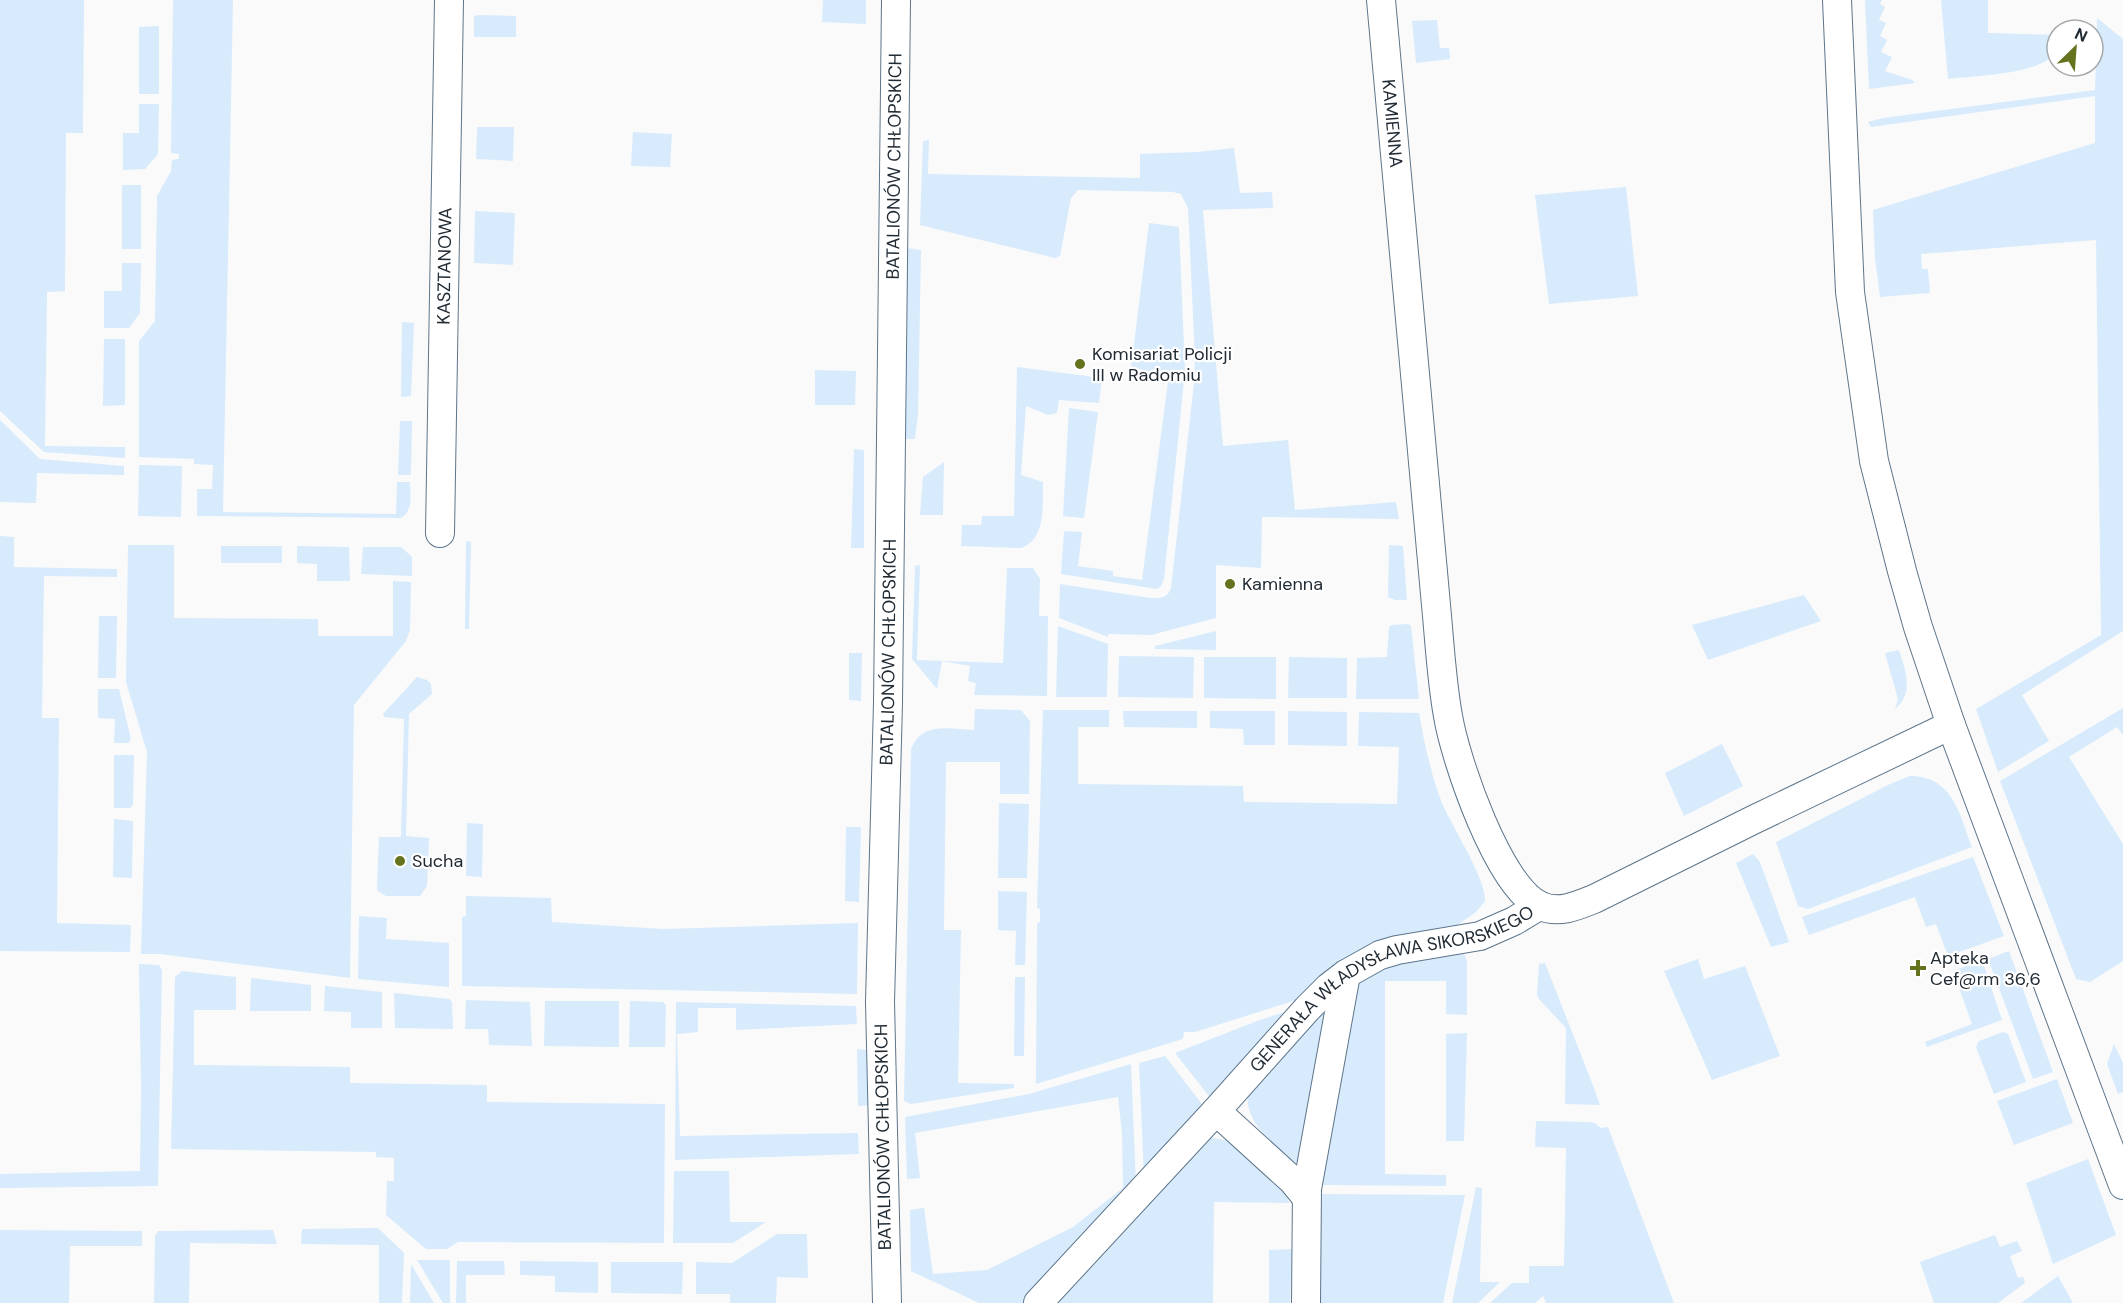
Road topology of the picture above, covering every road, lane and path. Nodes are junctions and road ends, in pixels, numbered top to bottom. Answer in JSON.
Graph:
{"nodes":[{"id":1,"x":449,"y":0,"type":"edge"},
{"id":2,"x":896,"y":0,"type":"edge"},
{"id":3,"x":1381,"y":0,"type":"edge"},
{"id":4,"x":1837,"y":0,"type":"edge"},
{"id":5,"x":440,"y":533,"type":"dead end"},
{"id":6,"x":1951,"y":725,"type":"junction"},
{"id":7,"x":1539,"y":906,"type":"junction"},
{"id":8,"x":1346,"y":974,"type":"junction"},
{"id":9,"x":1216,"y":1111,"type":"junction"},
{"id":10,"x":2123,"y":1185,"type":"edge"},
{"id":11,"x":1306,"y":1197,"type":"junction"},
{"id":12,"x":887,"y":1303,"type":"edge"},
{"id":13,"x":1038,"y":1303,"type":"edge"},
{"id":14,"x":1306,"y":1303,"type":"edge"}],
"edges":[{"from":1,"to":5,"type":"street","name":"KASZTANOWA"},
{"from":2,"to":12,"type":"street","name":"BATALIONÓW CHŁOPSKICH"},
{"from":3,"to":7,"type":"street","name":"KAMIENNA"},
{"from":4,"to":6,"type":"street"},
{"from":6,"to":7,"type":"street","name":"GENERAŁA WŁADYSŁAWA SIKORSKIEGO"},
{"from":6,"to":10,"type":"street"},
{"from":7,"to":8,"type":"street","name":"GENERAŁA WŁADYSŁAWA SIKORSKIEGO"},
{"from":8,"to":9,"type":"street","name":"GENERAŁA WŁADYSŁAWA SIKORSKIEGO"},
{"from":8,"to":11,"type":"street"},
{"from":9,"to":11,"type":"street"},
{"from":9,"to":13,"type":"street","name":"GENERAŁA WŁADYSŁAWA SIKORSKIEGO"},
{"from":11,"to":14,"type":"street"}]}
